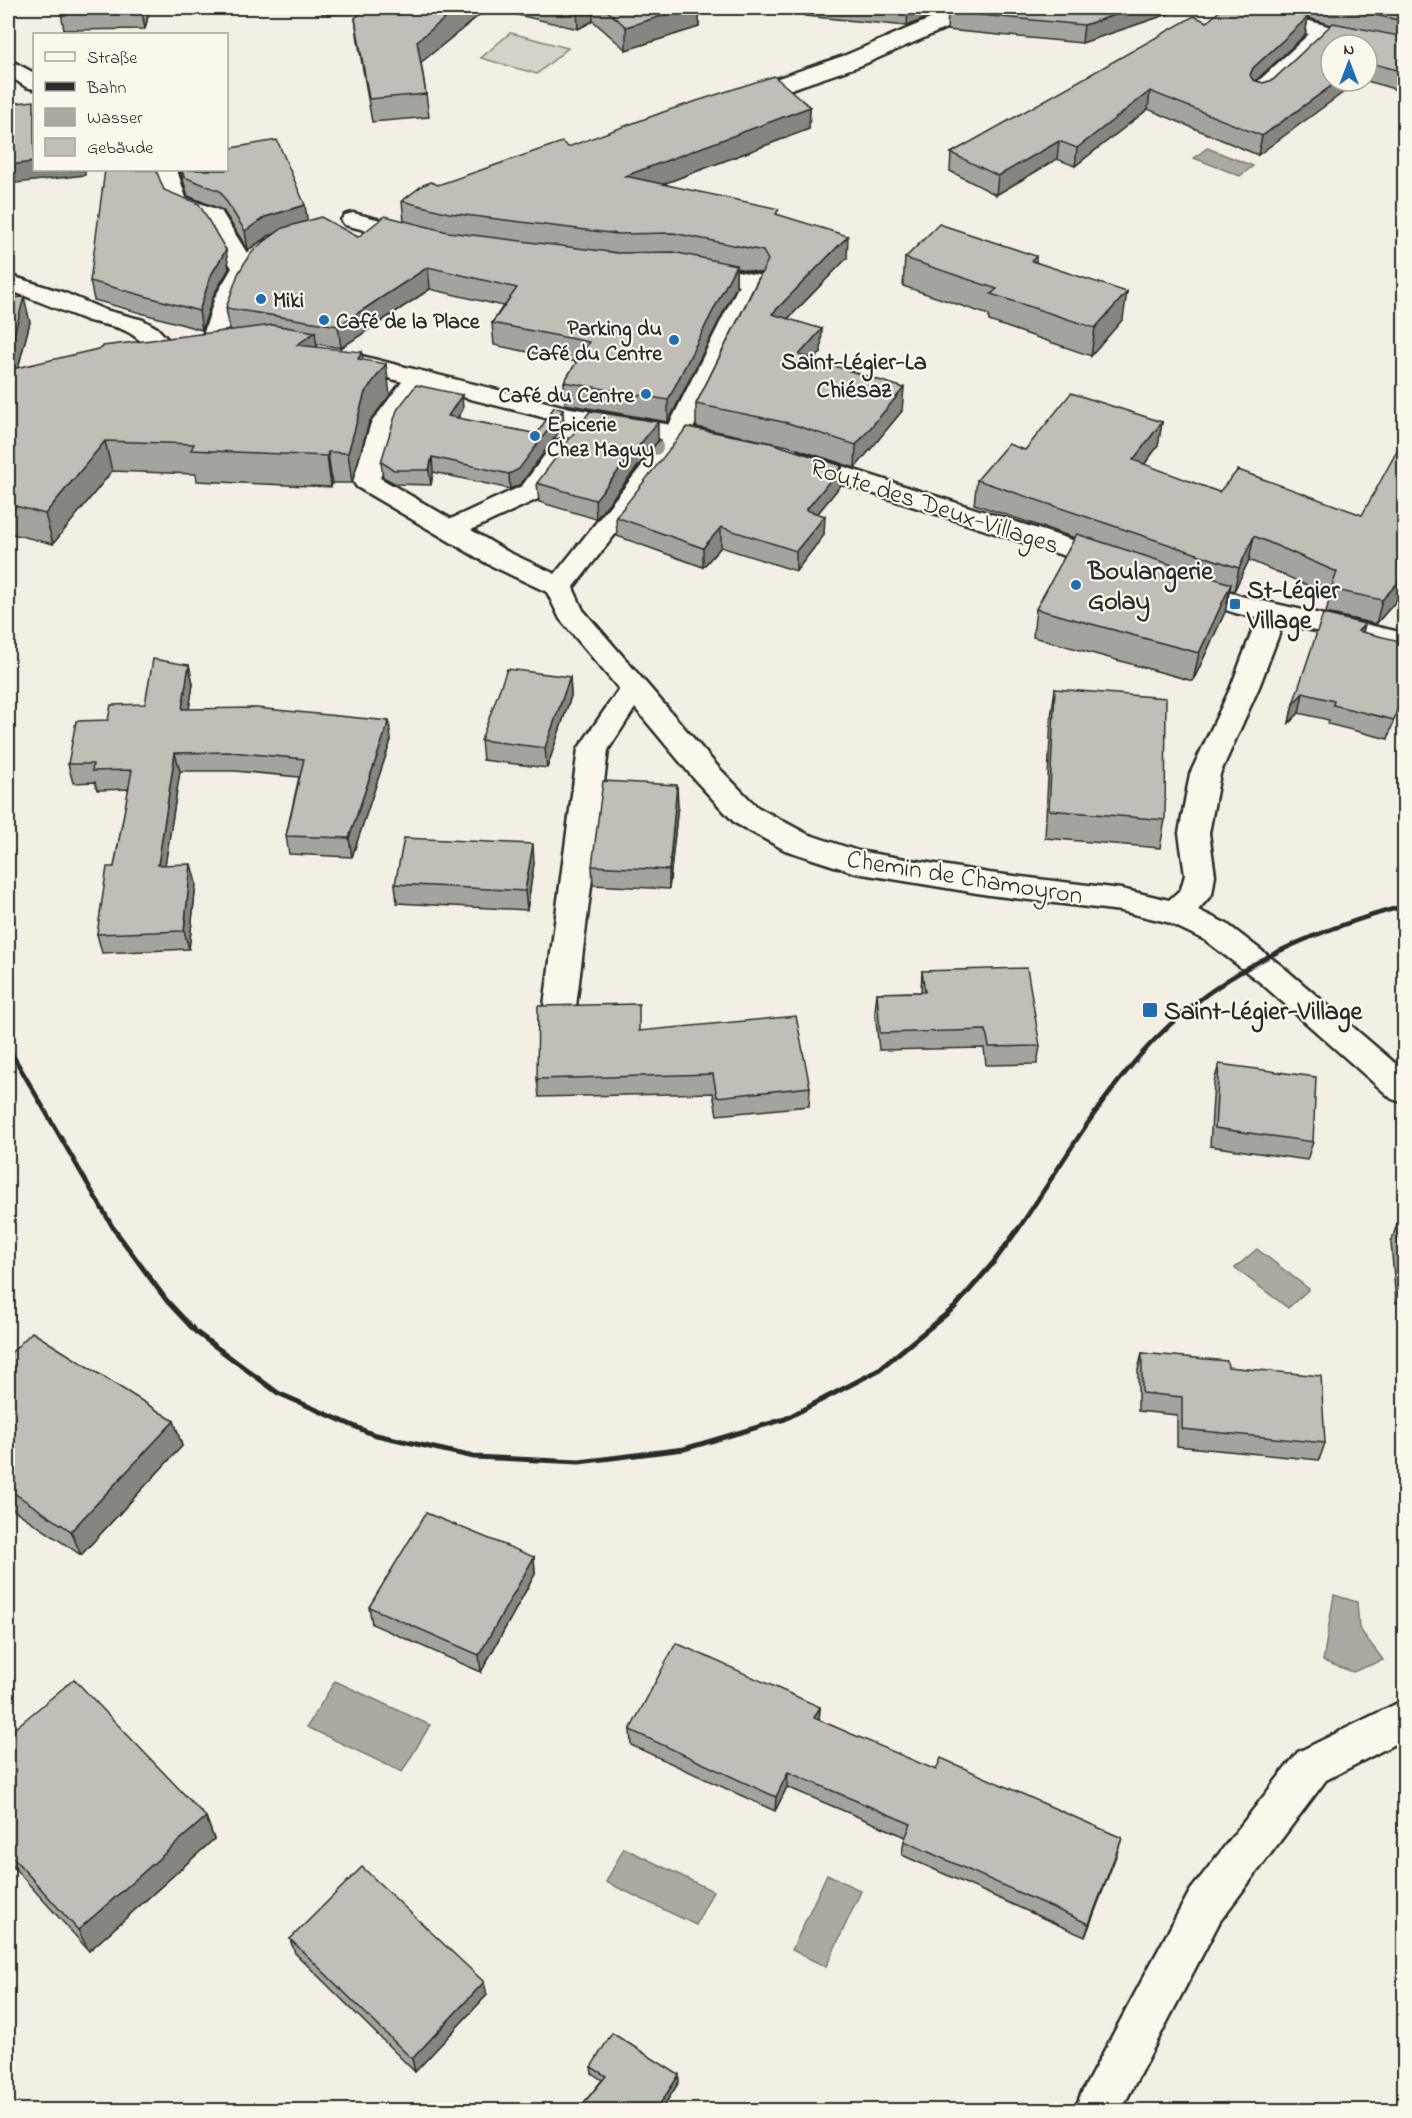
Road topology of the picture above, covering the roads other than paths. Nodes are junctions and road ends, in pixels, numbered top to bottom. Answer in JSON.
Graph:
{"nodes":[{"id":1,"x":1045,"y":8,"type":"edge"},
{"id":2,"x":1242,"y":8,"type":"edge"},
{"id":3,"x":953,"y":11,"type":"edge"},
{"id":4,"x":1324,"y":32,"type":"junction"},
{"id":5,"x":1404,"y":48,"type":"edge"},
{"id":6,"x":8,"y":66,"type":"edge"},
{"id":7,"x":33,"y":81,"type":"edge"},
{"id":8,"x":1260,"y":92,"type":"edge"},
{"id":9,"x":725,"y":104,"type":"edge"},
{"id":10,"x":166,"y":171,"type":"edge"},
{"id":11,"x":398,"y":206,"type":"dead end"},
{"id":12,"x":294,"y":237,"type":"edge"},
{"id":13,"x":439,"y":242,"type":"edge"},
{"id":14,"x":673,"y":265,"type":"edge"},
{"id":15,"x":243,"y":267,"type":"junction"},
{"id":16,"x":8,"y":282,"type":"edge"},
{"id":17,"x":242,"y":340,"type":"edge"},
{"id":18,"x":187,"y":343,"type":"junction"},
{"id":19,"x":131,"y":351,"type":"edge"},
{"id":20,"x":323,"y":354,"type":"edge"},
{"id":21,"x":417,"y":379,"type":"junction"},
{"id":22,"x":584,"y":418,"type":"junction"},
{"id":23,"x":678,"y":434,"type":"junction"},
{"id":24,"x":746,"y":446,"type":"edge"},
{"id":25,"x":778,"y":454,"type":"edge"},
{"id":26,"x":449,"y":530,"type":"junction"},
{"id":27,"x":559,"y":587,"type":"junction"},
{"id":28,"x":1273,"y":613,"type":"junction"},
{"id":29,"x":1404,"y":642,"type":"edge"},
{"id":30,"x":634,"y":688,"type":"junction"},
{"id":31,"x":1175,"y":913,"type":"junction"},
{"id":32,"x":560,"y":1006,"type":"edge"},
{"id":33,"x":1404,"y":1090,"type":"edge"},
{"id":34,"x":1404,"y":1719,"type":"edge"},
{"id":35,"x":1097,"y":2110,"type":"edge"}],
"edges":[{"from":1,"to":3,"type":"street"},
{"from":2,"to":4,"type":"street"},
{"from":3,"to":9,"type":"street"},
{"from":4,"to":5,"type":"street"},
{"from":4,"to":8,"type":"street"},
{"from":6,"to":7,"type":"street"},
{"from":10,"to":15,"type":"street"},
{"from":11,"to":13,"type":"street"},
{"from":12,"to":15,"type":"street"},
{"from":14,"to":23,"type":"street"},
{"from":15,"to":18,"type":"street"},
{"from":16,"to":18,"type":"street"},
{"from":17,"to":18,"type":"street"},
{"from":18,"to":19,"type":"street"},
{"from":20,"to":21,"type":"street"},
{"from":21,"to":22,"type":"street"},
{"from":21,"to":26,"type":"street"},
{"from":22,"to":23,"type":"street"},
{"from":22,"to":26,"type":"street"},
{"from":23,"to":24,"type":"street"},
{"from":23,"to":27,"type":"street"},
{"from":25,"to":28,"type":"street","name":"Route des Deux-Villages"},
{"from":26,"to":27,"type":"street"},
{"from":27,"to":30,"type":"street","name":"Chemin de Chamoyron"},
{"from":28,"to":29,"type":"street","name":"Route des Deux-Villages"},
{"from":28,"to":31,"type":"street"},
{"from":30,"to":31,"type":"street","name":"Chemin de Chamoyron"},
{"from":30,"to":32,"type":"street"},
{"from":31,"to":33,"type":"street","name":"Chemin de Chamoyron"},
{"from":34,"to":35,"type":"street"}]}
